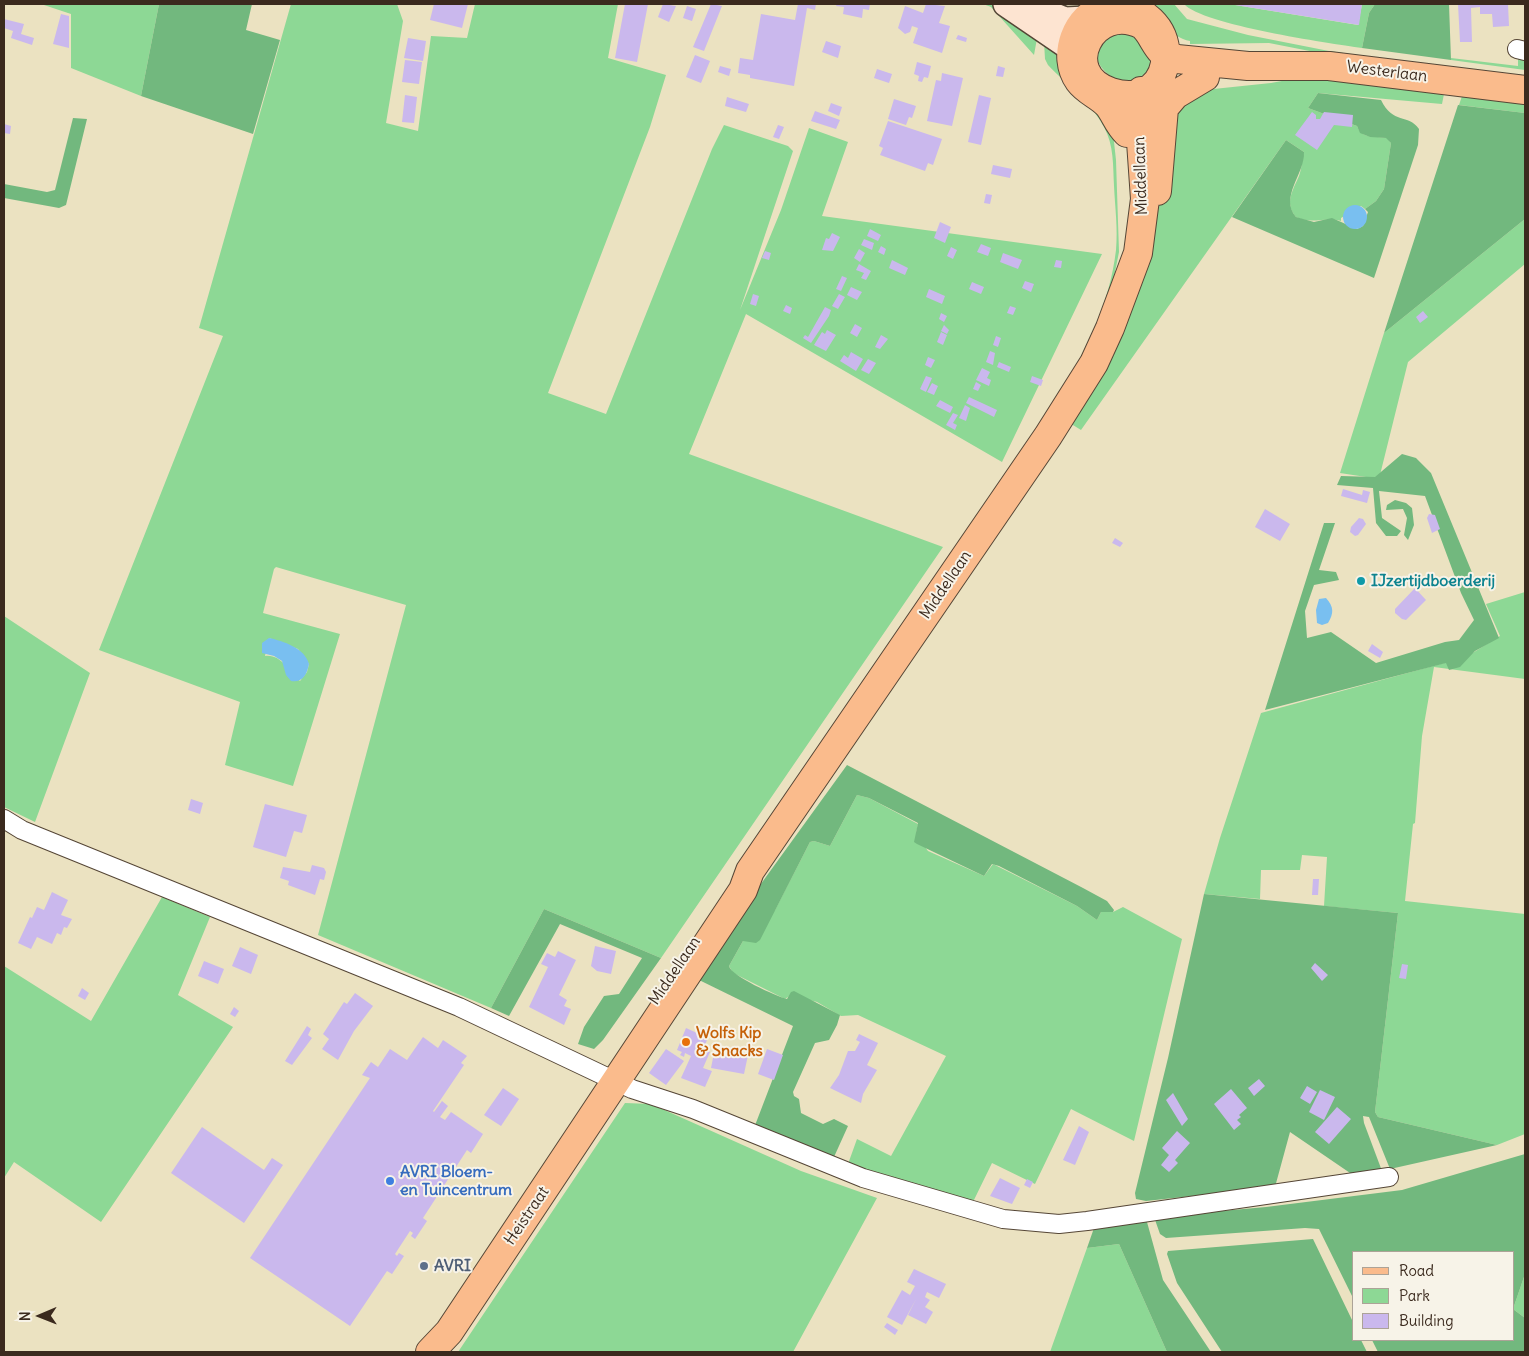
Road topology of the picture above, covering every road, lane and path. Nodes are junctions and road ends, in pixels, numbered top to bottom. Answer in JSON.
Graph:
{"nodes":[{"id":1,"x":1006,"y":4,"type":"edge"},
{"id":2,"x":1026,"y":4,"type":"edge"},
{"id":3,"x":1109,"y":9,"type":"edge"},
{"id":4,"x":1077,"y":54,"type":"junction"},
{"id":5,"x":1158,"y":66,"type":"junction"},
{"id":6,"x":1248,"y":66,"type":"junction"},
{"id":7,"x":1205,"y":77,"type":"junction"},
{"id":8,"x":1525,"y":90,"type":"edge"},
{"id":9,"x":1108,"y":97,"type":"junction"},
{"id":10,"x":1143,"y":228,"type":"junction"},
{"id":11,"x":1124,"y":289,"type":"junction"},
{"id":12,"x":4,"y":820,"type":"edge"},
{"id":13,"x":610,"y":1077,"type":"junction"},
{"id":14,"x":1389,"y":1177,"type":"dead end"},
{"id":15,"x":432,"y":1350,"type":"edge"}],
"edges":[{"from":1,"to":4,"type":"street"},
{"from":2,"to":3,"type":"street"},
{"from":3,"to":4,"type":"main road"},
{"from":3,"to":5,"type":"main road"},
{"from":4,"to":9,"type":"main road"},
{"from":5,"to":6,"type":"main road","name":"Westerlaan"},
{"from":5,"to":7,"type":"main road","name":"Westerlaan"},
{"from":5,"to":9,"type":"main road"},
{"from":5,"to":10,"type":"main road","name":"Middellaan"},
{"from":6,"to":7,"type":"main road","name":"Westerlaan"},
{"from":6,"to":8,"type":"main road","name":"Westerlaan"},
{"from":7,"to":10,"type":"main road"},
{"from":9,"to":11,"type":"main road","name":"Middellaan"},
{"from":10,"to":11,"type":"main road","name":"Middellaan"},
{"from":11,"to":13,"type":"main road","name":"Middellaan"},
{"from":12,"to":13,"type":"street"},
{"from":13,"to":14,"type":"street"},
{"from":13,"to":15,"type":"main road","name":"Heistraat"}]}
